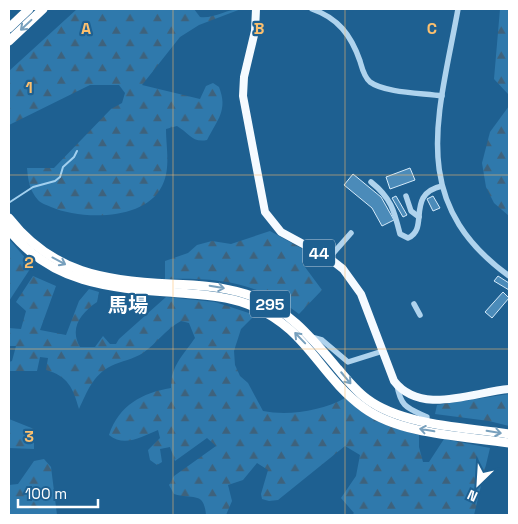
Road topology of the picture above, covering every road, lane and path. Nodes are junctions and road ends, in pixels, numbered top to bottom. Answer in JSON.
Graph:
{"nodes":[{"id":1,"x":29,"y":9,"type":"edge"},
{"id":2,"x":43,"y":9,"type":"edge"},
{"id":3,"x":256,"y":9,"type":"edge"},
{"id":4,"x":312,"y":9,"type":"edge"},
{"id":5,"x":458,"y":9,"type":"edge"},
{"id":6,"x":9,"y":28,"type":"edge"},
{"id":7,"x":9,"y":40,"type":"edge"},
{"id":8,"x":442,"y":96,"type":"junction"},
{"id":9,"x":371,"y":182,"type":"dead end"},
{"id":10,"x":442,"y":186,"type":"junction"},
{"id":11,"x":406,"y":196,"type":"dead end"},
{"id":12,"x":418,"y":217,"type":"junction"},
{"id":13,"x":9,"y":218,"type":"edge"},
{"id":14,"x":9,"y":230,"type":"edge"},
{"id":15,"x":351,"y":233,"type":"dead end"},
{"id":16,"x":329,"y":258,"type":"junction"},
{"id":17,"x":509,"y":276,"type":"edge"},
{"id":18,"x":414,"y":304,"type":"dead end"},
{"id":19,"x":420,"y":315,"type":"dead end"},
{"id":20,"x":311,"y":337,"type":"junction"},
{"id":21,"x":383,"y":351,"type":"junction"},
{"id":22,"x":397,"y":385,"type":"junction"},
{"id":23,"x":509,"y":389,"type":"edge"},
{"id":24,"x":426,"y":421,"type":"junction"},
{"id":25,"x":509,"y":434,"type":"edge"},
{"id":26,"x":509,"y":443,"type":"edge"}],
"edges":[{"from":1,"to":6,"type":"highway"},
{"from":2,"to":7,"type":"highway","one_way":true},
{"from":3,"to":16,"type":"main road","number":"44"},
{"from":4,"to":8,"type":"street"},
{"from":5,"to":8,"type":"street"},
{"from":8,"to":10,"type":"street"},
{"from":9,"to":12,"type":"street"},
{"from":10,"to":12,"type":"street"},
{"from":10,"to":17,"type":"street"},
{"from":11,"to":12,"type":"street"},
{"from":13,"to":20,"type":"highway","number":"295","one_way":true},
{"from":26,"to":14,"type":"highway","number":"295","one_way":true},
{"from":15,"to":16,"type":"street"},
{"from":16,"to":21,"type":"main road","number":"44"},
{"from":18,"to":19,"type":"street"},
{"from":20,"to":21,"type":"street"},
{"from":20,"to":24,"type":"highway","number":"295","one_way":true},
{"from":21,"to":22,"type":"main road","number":"44"},
{"from":22,"to":23,"type":"main road"},
{"from":22,"to":24,"type":"street"},
{"from":24,"to":25,"type":"highway","number":"295","one_way":true}]}
